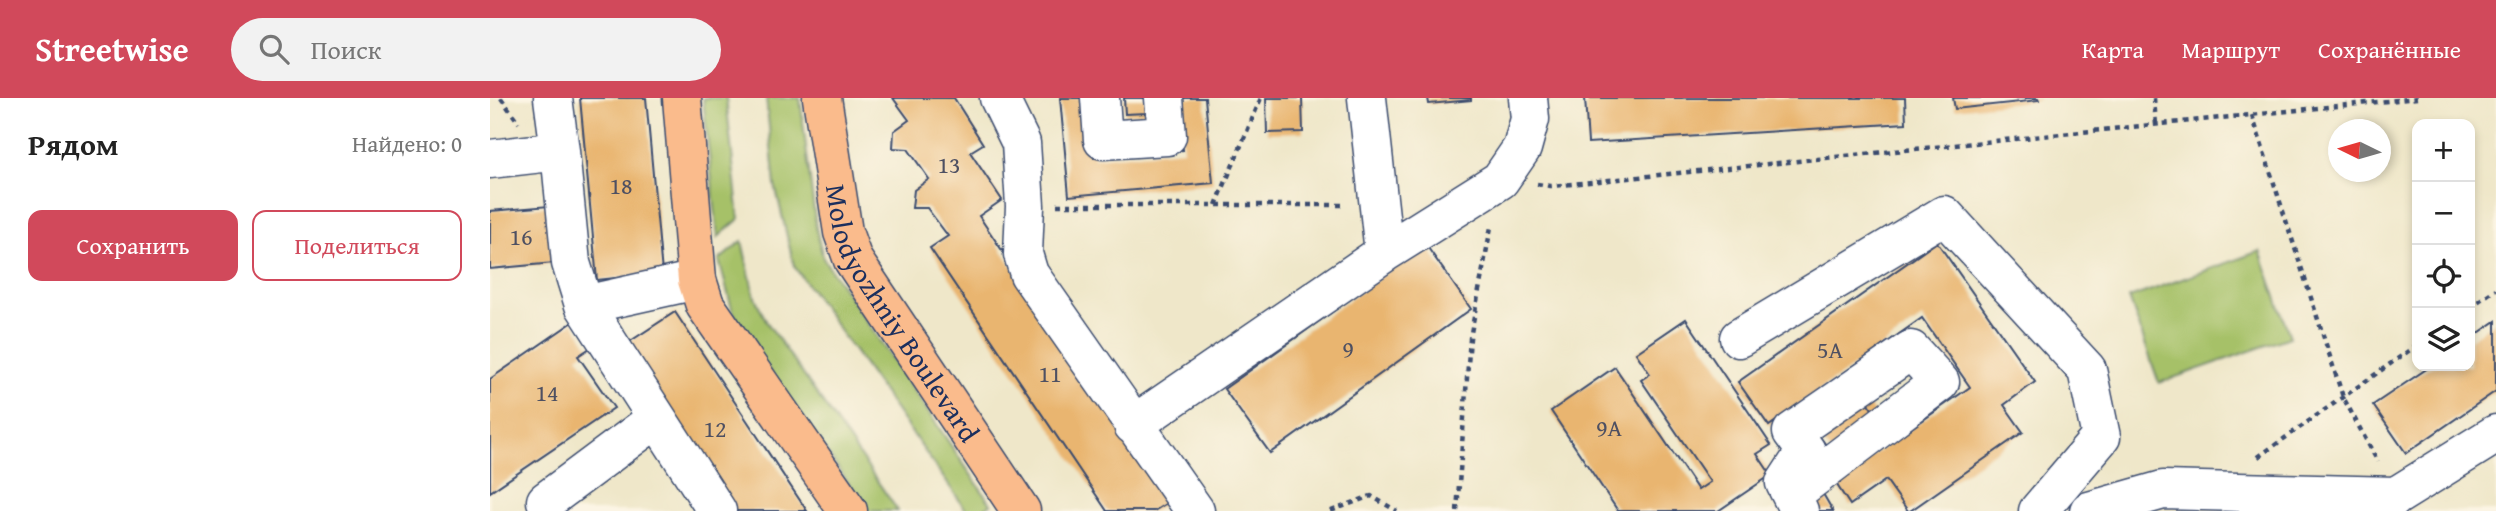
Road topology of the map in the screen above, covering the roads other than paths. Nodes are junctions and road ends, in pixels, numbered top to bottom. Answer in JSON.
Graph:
{"nodes":[{"id":1,"x":553,"y":98,"type":"edge"},
{"id":2,"x":682,"y":98,"type":"edge"},
{"id":3,"x":822,"y":98,"type":"edge"},
{"id":4,"x":999,"y":98,"type":"edge"},
{"id":5,"x":1100,"y":98,"type":"edge"},
{"id":6,"x":1164,"y":98,"type":"edge"},
{"id":7,"x":1367,"y":98,"type":"edge"},
{"id":8,"x":1528,"y":98,"type":"edge"},
{"id":9,"x":560,"y":151,"type":"junction"},
{"id":10,"x":490,"y":159,"type":"edge"},
{"id":11,"x":1384,"y":253,"type":"junction"},
{"id":12,"x":697,"y":281,"type":"junction"},
{"id":13,"x":584,"y":305,"type":"junction"},
{"id":14,"x":1739,"y":338,"type":"dead end"},
{"id":15,"x":656,"y":419,"type":"junction"},
{"id":16,"x":1133,"y":425,"type":"junction"},
{"id":17,"x":2496,"y":434,"type":"edge"},
{"id":18,"x":546,"y":501,"type":"dead end"},
{"id":19,"x":2387,"y":504,"type":"edge"},
{"id":20,"x":717,"y":511,"type":"edge"},
{"id":21,"x":848,"y":511,"type":"edge"},
{"id":22,"x":1021,"y":511,"type":"edge"},
{"id":23,"x":1195,"y":511,"type":"edge"},
{"id":24,"x":2038,"y":511,"type":"edge"},
{"id":25,"x":2089,"y":511,"type":"edge"}],
"edges":[{"from":1,"to":9,"type":"lane"},
{"from":2,"to":12,"type":"main road"},
{"from":3,"to":22,"type":"main road","name":"Molodyozhniy Boulevard"},
{"from":4,"to":16,"type":"lane"},
{"from":5,"to":6,"type":"lane"},
{"from":7,"to":11,"type":"lane"},
{"from":8,"to":11,"type":"lane"},
{"from":9,"to":10,"type":"lane"},
{"from":9,"to":13,"type":"lane"},
{"from":11,"to":16,"type":"lane"},
{"from":12,"to":13,"type":"lane"},
{"from":12,"to":21,"type":"main road"},
{"from":13,"to":15,"type":"lane"},
{"from":14,"to":24,"type":"lane"},
{"from":15,"to":18,"type":"lane"},
{"from":15,"to":20,"type":"lane"},
{"from":16,"to":23,"type":"lane"},
{"from":17,"to":19,"type":"lane"},
{"from":19,"to":25,"type":"lane"}]}
